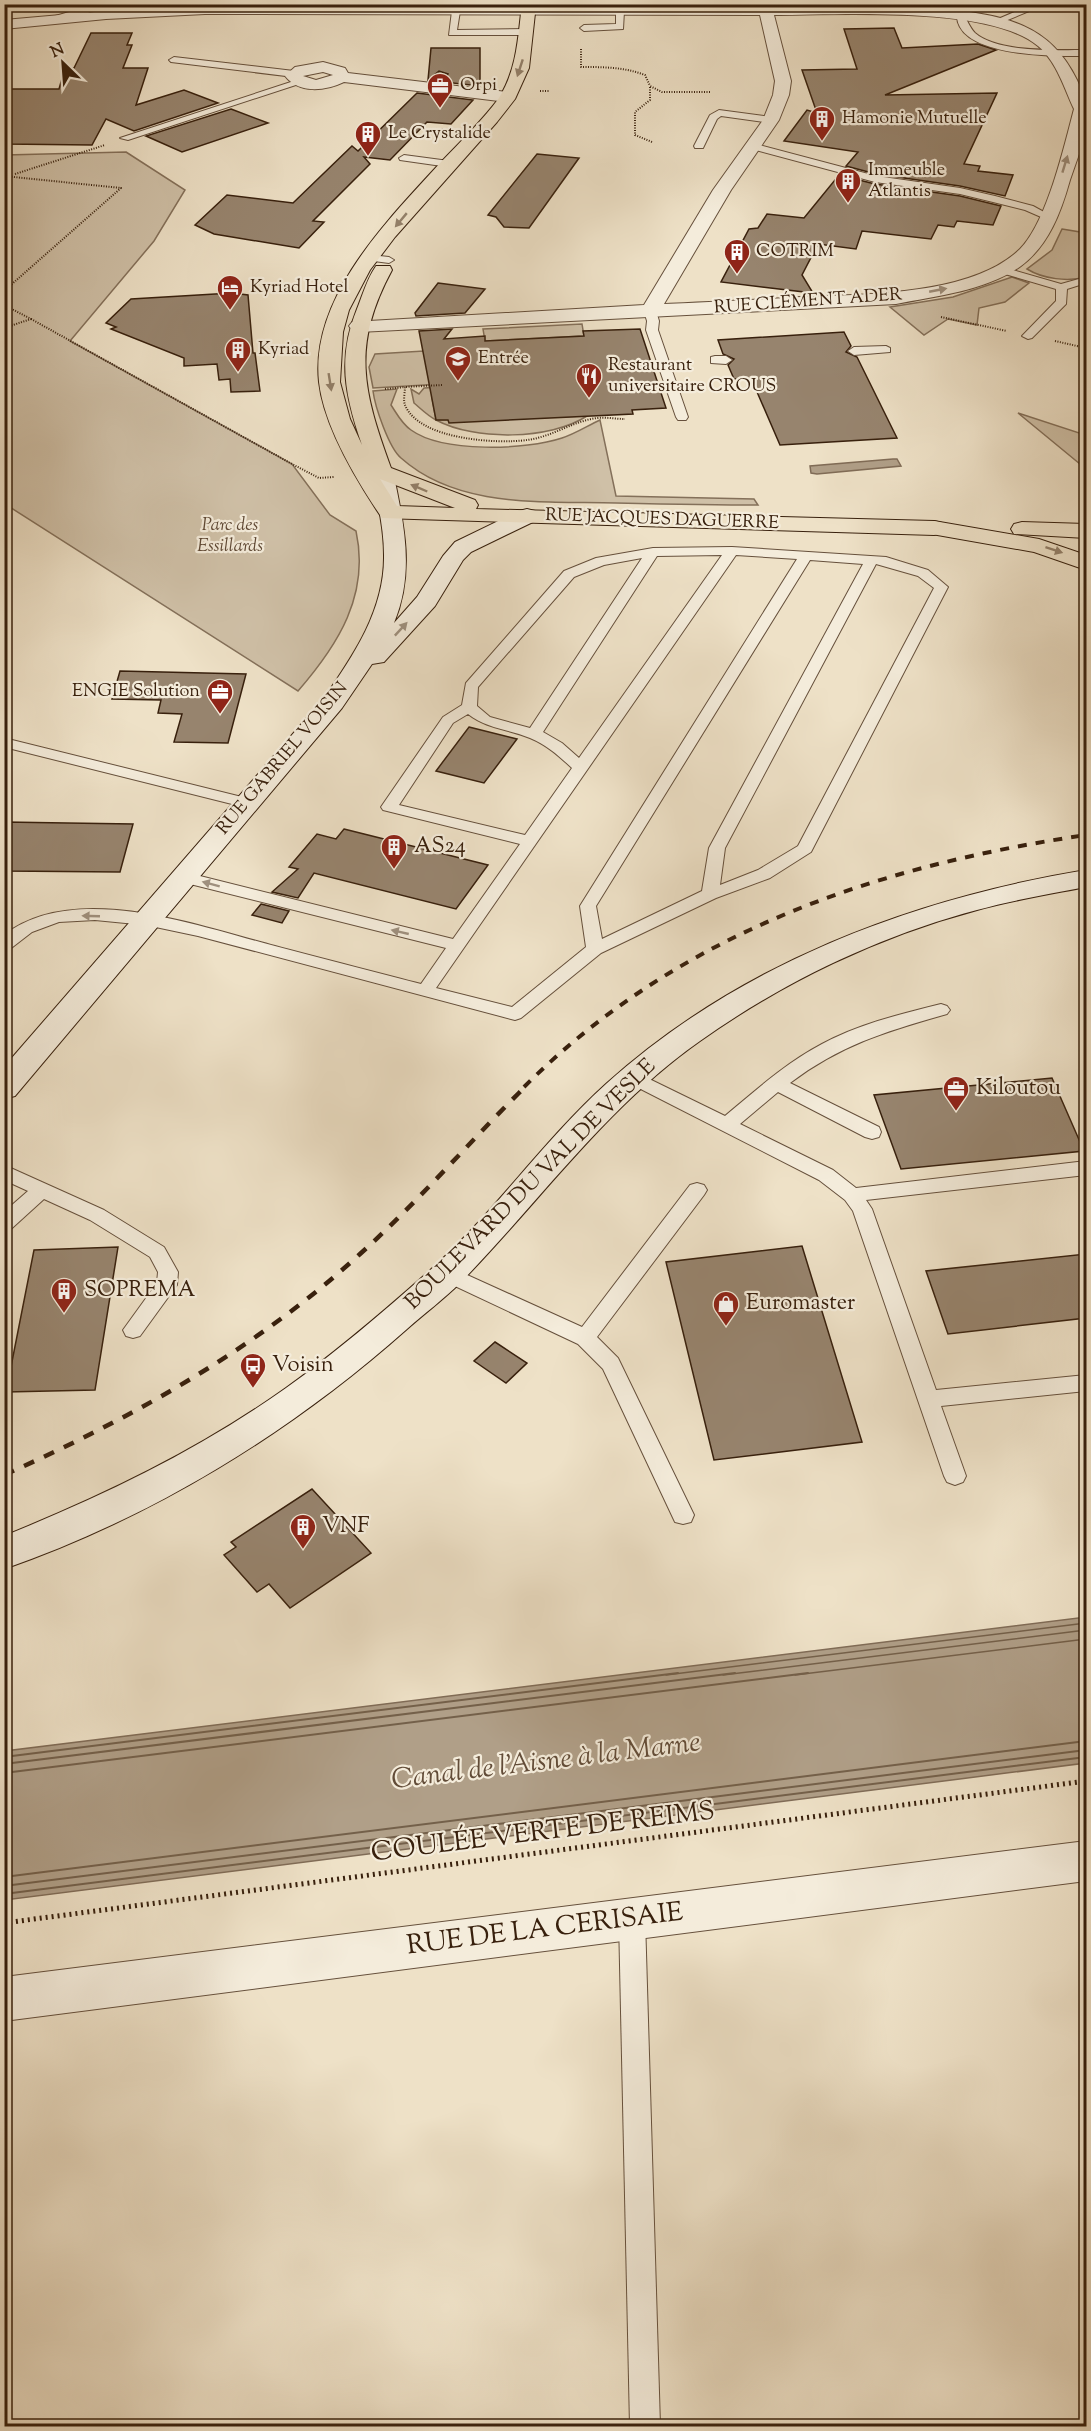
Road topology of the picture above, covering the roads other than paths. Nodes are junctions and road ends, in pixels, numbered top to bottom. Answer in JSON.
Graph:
{"nodes":[{"id":1,"x":88,"y":4,"type":"edge"},
{"id":2,"x":108,"y":4,"type":"edge"},
{"id":3,"x":1042,"y":4,"type":"edge"},
{"id":4,"x":900,"y":7,"type":"edge"},
{"id":5,"x":536,"y":8,"type":"edge"},
{"id":6,"x":620,"y":10,"type":"junction"},
{"id":7,"x":456,"y":11,"type":"junction"},
{"id":8,"x":765,"y":11,"type":"junction"},
{"id":9,"x":160,"y":12,"type":"junction"},
{"id":10,"x":960,"y":15,"type":"junction"},
{"id":11,"x":42,"y":21,"type":"junction"},
{"id":12,"x":995,"y":22,"type":"junction"},
{"id":13,"x":4,"y":25,"type":"edge"},
{"id":14,"x":584,"y":28,"type":"dead end"},
{"id":15,"x":535,"y":35,"type":"junction"},
{"id":16,"x":1052,"y":51,"type":"junction"},
{"id":17,"x":1086,"y":53,"type":"edge"},
{"id":18,"x":174,"y":60,"type":"dead end"},
{"id":19,"x":297,"y":78,"type":"junction"},
{"id":20,"x":531,"y":90,"type":"dead end"},
{"id":21,"x":507,"y":97,"type":"junction"},
{"id":22,"x":771,"y":120,"type":"junction"},
{"id":23,"x":1082,"y":128,"type":"edge"},
{"id":24,"x":440,"y":132,"type":"dead end"},
{"id":25,"x":476,"y":136,"type":"junction"},
{"id":26,"x":125,"y":138,"type":"road end"},
{"id":27,"x":755,"y":142,"type":"junction"},
{"id":28,"x":699,"y":146,"type":"dead end"},
{"id":29,"x":787,"y":146,"type":"dead end"},
{"id":30,"x":404,"y":158,"type":"dead end"},
{"id":31,"x":449,"y":164,"type":"junction"},
{"id":32,"x":457,"y":181,"type":"dead end"},
{"id":33,"x":1048,"y":217,"type":"junction"},
{"id":34,"x":393,"y":256,"type":"joint"},
{"id":35,"x":370,"y":258,"type":"junction"},
{"id":36,"x":1002,"y":270,"type":"junction"},
{"id":37,"x":1086,"y":280,"type":"edge"},
{"id":38,"x":1061,"y":287,"type":"junction"},
{"id":39,"x":650,"y":311,"type":"junction"},
{"id":40,"x":336,"y":325,"type":"junction"},
{"id":41,"x":359,"y":327,"type":"junction"},
{"id":42,"x":1028,"y":336,"type":"dead end"},
{"id":43,"x":886,"y":350,"type":"dead end"},
{"id":44,"x":854,"y":351,"type":"dead end"},
{"id":45,"x":682,"y":417,"type":"dead end"},
{"id":46,"x":382,"y":472,"type":"junction"},
{"id":47,"x":390,"y":513,"type":"junction"},
{"id":48,"x":494,"y":514,"type":"junction"},
{"id":49,"x":527,"y":516,"type":"junction"},
{"id":50,"x":934,"y":528,"type":"junction"},
{"id":51,"x":1086,"y":531,"type":"edge"},
{"id":52,"x":732,"y":551,"type":"junction"},
{"id":53,"x":653,"y":552,"type":"junction"},
{"id":54,"x":806,"y":556,"type":"junction"},
{"id":55,"x":872,"y":560,"type":"junction"},
{"id":56,"x":1086,"y":563,"type":"edge"},
{"id":57,"x":333,"y":703,"type":"junction"},
{"id":58,"x":469,"y":706,"type":"junction"},
{"id":59,"x":534,"y":734,"type":"junction"},
{"id":60,"x":4,"y":742,"type":"edge"},
{"id":61,"x":581,"y":768,"type":"junction"},
{"id":62,"x":248,"y":803,"type":"junction"},
{"id":63,"x":529,"y":841,"type":"junction"},
{"id":64,"x":184,"y":878,"type":"junction"},
{"id":65,"x":1086,"y":879,"type":"edge"},
{"id":66,"x":710,"y":894,"type":"junction"},
{"id":67,"x":149,"y":918,"type":"junction"},
{"id":68,"x":4,"y":945,"type":"edge"},
{"id":69,"x":457,"y":945,"type":"junction"},
{"id":70,"x":595,"y":949,"type":"junction"},
{"id":71,"x":425,"y":991,"type":"junction"},
{"id":72,"x":941,"y":1010,"type":"dead end"},
{"id":73,"x":633,"y":1078,"type":"junction"},
{"id":74,"x":775,"y":1083,"type":"junction"},
{"id":75,"x":4,"y":1088,"type":"edge"},
{"id":76,"x":727,"y":1125,"type":"junction"},
{"id":77,"x":873,"y":1132,"type":"dead end"},
{"id":78,"x":1086,"y":1168,"type":"edge"},
{"id":79,"x":4,"y":1172,"type":"edge"},
{"id":80,"x":42,"y":1190,"type":"junction"},
{"id":81,"x":697,"y":1190,"type":"dead end"},
{"id":82,"x":852,"y":1195,"type":"junction"},
{"id":83,"x":4,"y":1224,"type":"edge"},
{"id":84,"x":447,"y":1274,"type":"junction"},
{"id":85,"x":133,"y":1330,"type":"dead end"},
{"id":86,"x":585,"y":1338,"type":"junction"},
{"id":87,"x":1086,"y":1383,"type":"edge"},
{"id":88,"x":928,"y":1399,"type":"junction"},
{"id":89,"x":955,"y":1476,"type":"dead end"},
{"id":90,"x":683,"y":1515,"type":"dead end"},
{"id":91,"x":4,"y":1553,"type":"edge"},
{"id":92,"x":1086,"y":1861,"type":"edge"},
{"id":93,"x":632,"y":1919,"type":"junction"},
{"id":94,"x":4,"y":1999,"type":"edge"},
{"id":95,"x":645,"y":2427,"type":"edge"}],
"edges":[{"from":1,"to":11,"type":"lane"},
{"from":2,"to":9,"type":"lane"},
{"from":3,"to":12,"type":"lane"},
{"from":4,"to":8,"type":"street","name":"RUE CLÉMENT ADER"},
{"from":4,"to":10,"type":"street","name":"RUE CLÉMENT ADER"},
{"from":5,"to":6,"type":"street","name":"RUE CLÉMENT ADER"},
{"from":5,"to":7,"type":"street","name":"RUE CLÉMENT ADER"},
{"from":5,"to":15,"type":"main road","name":"RUE GABRIEL VOISIN"},
{"from":6,"to":8,"type":"street","name":"RUE CLÉMENT ADER"},
{"from":6,"to":14,"type":"lane"},
{"from":7,"to":9,"type":"street","name":"RUE CLÉMENT ADER"},
{"from":7,"to":15,"type":"lane"},
{"from":8,"to":22,"type":"street"},
{"from":9,"to":11,"type":"street","name":"RUE CLÉMENT ADER"},
{"from":10,"to":12,"type":"street","name":"RUE CLÉMENT ADER"},
{"from":10,"to":16,"type":"lane"},
{"from":11,"to":13,"type":"street","name":"RUE CLÉMENT ADER"},
{"from":12,"to":16,"type":"street","name":"RUE CLÉMENT ADER"},
{"from":15,"to":21,"type":"main road","name":"RUE GABRIEL VOISIN","one_way":true},
{"from":16,"to":17,"type":"lane"},
{"from":16,"to":23,"type":"street","name":"RUE CLÉMENT ADER"},
{"from":18,"to":19,"type":"lane"},
{"from":19,"to":21,"type":"street"},
{"from":19,"to":26,"type":"lane"},
{"from":20,"to":32,"type":"main road"},
{"from":21,"to":25,"type":"main road","name":"RUE GABRIEL VOISIN"},
{"from":22,"to":27,"type":"street"},
{"from":22,"to":28,"type":"lane"},
{"from":33,"to":23,"type":"street","name":"RUE CLÉMENT ADER","one_way":true},
{"from":24,"to":25,"type":"lane"},
{"from":25,"to":31,"type":"main road","name":"RUE GABRIEL VOISIN"},
{"from":27,"to":29,"type":"lane"},
{"from":27,"to":33,"type":"lane"},
{"from":27,"to":39,"type":"street"},
{"from":30,"to":31,"type":"lane"},
{"from":31,"to":35,"type":"main road","name":"RUE GABRIEL VOISIN","one_way":true},
{"from":33,"to":36,"type":"street","name":"RUE CLÉMENT ADER"},
{"from":34,"to":35,"type":"lane"},
{"from":34,"to":41,"type":"main road"},
{"from":35,"to":40,"type":"main road","name":"RUE GABRIEL VOISIN"},
{"from":36,"to":38,"type":"lane"},
{"from":39,"to":36,"type":"street","name":"RUE CLÉMENT ADER","one_way":true},
{"from":37,"to":38,"type":"lane"},
{"from":38,"to":42,"type":"lane"},
{"from":39,"to":41,"type":"street","name":"RUE CLÉMENT ADER"},
{"from":39,"to":45,"type":"lane"},
{"from":40,"to":41,"type":"lane"},
{"from":40,"to":47,"type":"main road","name":"RUE GABRIEL VOISIN","one_way":true},
{"from":41,"to":46,"type":"main road"},
{"from":43,"to":44,"type":"lane"},
{"from":46,"to":47,"type":"street"},
{"from":48,"to":46,"type":"main road","one_way":true},
{"from":47,"to":48,"type":"main road","name":"RUE JACQUES DAGUERRE"},
{"from":47,"to":57,"type":"street","name":"RUE GABRIEL VOISIN"},
{"from":48,"to":49,"type":"main road","name":"RUE JACQUES DAGUERRE"},
{"from":49,"to":50,"type":"main road","name":"RUE JACQUES DAGUERRE"},
{"from":57,"to":49,"type":"street","one_way":true},
{"from":50,"to":51,"type":"main road"},
{"from":50,"to":56,"type":"main road","one_way":true},
{"from":52,"to":53,"type":"lane"},
{"from":52,"to":54,"type":"lane"},
{"from":52,"to":61,"type":"lane"},
{"from":53,"to":58,"type":"lane"},
{"from":53,"to":59,"type":"lane"},
{"from":54,"to":55,"type":"lane"},
{"from":54,"to":70,"type":"lane"},
{"from":55,"to":66,"type":"lane"},
{"from":55,"to":66,"type":"lane"},
{"from":57,"to":62,"type":"street","name":"RUE GABRIEL VOISIN"},
{"from":58,"to":59,"type":"lane"},
{"from":58,"to":63,"type":"lane"},
{"from":59,"to":61,"type":"lane"},
{"from":60,"to":62,"type":"lane"},
{"from":61,"to":63,"type":"lane"},
{"from":62,"to":64,"type":"street","name":"RUE GABRIEL VOISIN"},
{"from":63,"to":69,"type":"lane"},
{"from":64,"to":67,"type":"street","name":"RUE GABRIEL VOISIN"},
{"from":69,"to":64,"type":"lane","one_way":true},
{"from":65,"to":73,"type":"street","name":"BOULEVARD DU VAL DE VESLE"},
{"from":66,"to":70,"type":"lane"},
{"from":67,"to":68,"type":"lane","one_way":true},
{"from":67,"to":71,"type":"lane"},
{"from":67,"to":75,"type":"street","name":"RUE GABRIEL VOISIN"},
{"from":69,"to":71,"type":"lane"},
{"from":70,"to":71,"type":"lane"},
{"from":72,"to":74,"type":"lane"},
{"from":73,"to":76,"type":"lane"},
{"from":73,"to":84,"type":"street","name":"BOULEVARD DU VAL DE VESLE"},
{"from":74,"to":76,"type":"lane"},
{"from":74,"to":77,"type":"lane"},
{"from":76,"to":82,"type":"lane"},
{"from":78,"to":82,"type":"lane"},
{"from":79,"to":80,"type":"lane"},
{"from":80,"to":83,"type":"lane"},
{"from":80,"to":85,"type":"lane"},
{"from":81,"to":86,"type":"lane"},
{"from":82,"to":88,"type":"lane"},
{"from":84,"to":86,"type":"lane"},
{"from":84,"to":91,"type":"street","name":"BOULEVARD DU VAL DE VESLE"},
{"from":86,"to":90,"type":"lane"},
{"from":87,"to":88,"type":"lane"},
{"from":88,"to":89,"type":"lane"},
{"from":92,"to":93,"type":"street","name":"RUE DE LA CERISAIE"},
{"from":93,"to":94,"type":"street","name":"RUE DE LA CERISAIE"},
{"from":93,"to":95,"type":"lane"}]}
